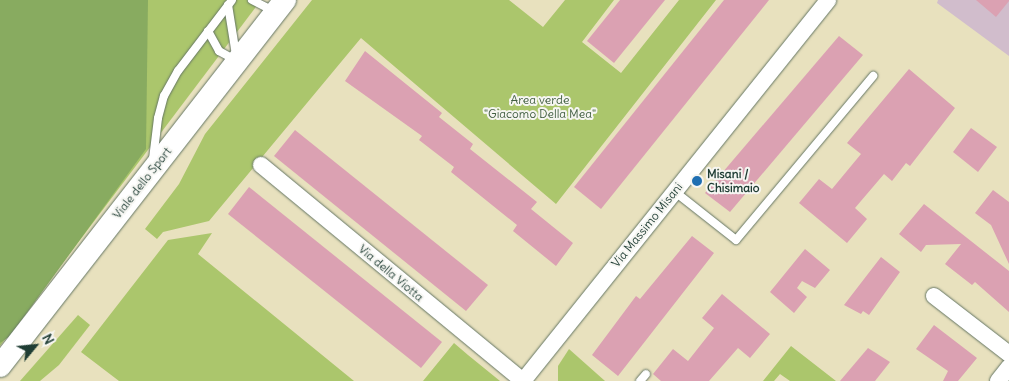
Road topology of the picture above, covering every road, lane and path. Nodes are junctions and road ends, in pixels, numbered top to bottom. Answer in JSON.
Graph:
{"nodes":[{"id":1,"x":252,"y":0,"type":"edge"},
{"id":2,"x":828,"y":0,"type":"edge"},
{"id":3,"x":230,"y":2,"type":"edge"},
{"id":4,"x":281,"y":6,"type":"edge"},
{"id":5,"x":208,"y":31,"type":"junction"},
{"id":6,"x":236,"y":60,"type":"junction"},
{"id":7,"x":874,"y":76,"type":"dead end"},
{"id":8,"x":261,"y":165,"type":"dead end"},
{"id":9,"x":151,"y":171,"type":"junction"},
{"id":10,"x":674,"y":191,"type":"junction"},
{"id":11,"x":934,"y":296,"type":"dead end"},
{"id":12,"x":1009,"y":354,"type":"edge"},
{"id":13,"x":0,"y":366,"type":"edge"},
{"id":14,"x":1009,"y":367,"type":"edge"},
{"id":15,"x":646,"y":374,"type":"dead end"},
{"id":16,"x":523,"y":381,"type":"edge"},
{"id":17,"x":640,"y":381,"type":"edge"},
{"id":18,"x":998,"y":381,"type":"edge"}],
"edges":[{"from":1,"to":4,"type":"lane"},
{"from":2,"to":10,"type":"street","name":"Via Massimo Misani"},
{"from":3,"to":5,"type":"lane"},
{"from":3,"to":6,"type":"lane"},
{"from":4,"to":6,"type":"street","name":"Viale dello Sport"},
{"from":5,"to":6,"type":"lane"},
{"from":5,"to":9,"type":"lane"},
{"from":6,"to":9,"type":"street","name":"Viale dello Sport"},
{"from":7,"to":10,"type":"lane"},
{"from":8,"to":16,"type":"street","name":"Via della Viotta"},
{"from":9,"to":13,"type":"street","name":"Viale dello Sport"},
{"from":10,"to":16,"type":"street","name":"Via Massimo Misani"},
{"from":11,"to":12,"type":"street"},
{"from":14,"to":18,"type":"street"},
{"from":15,"to":17,"type":"lane"}]}
